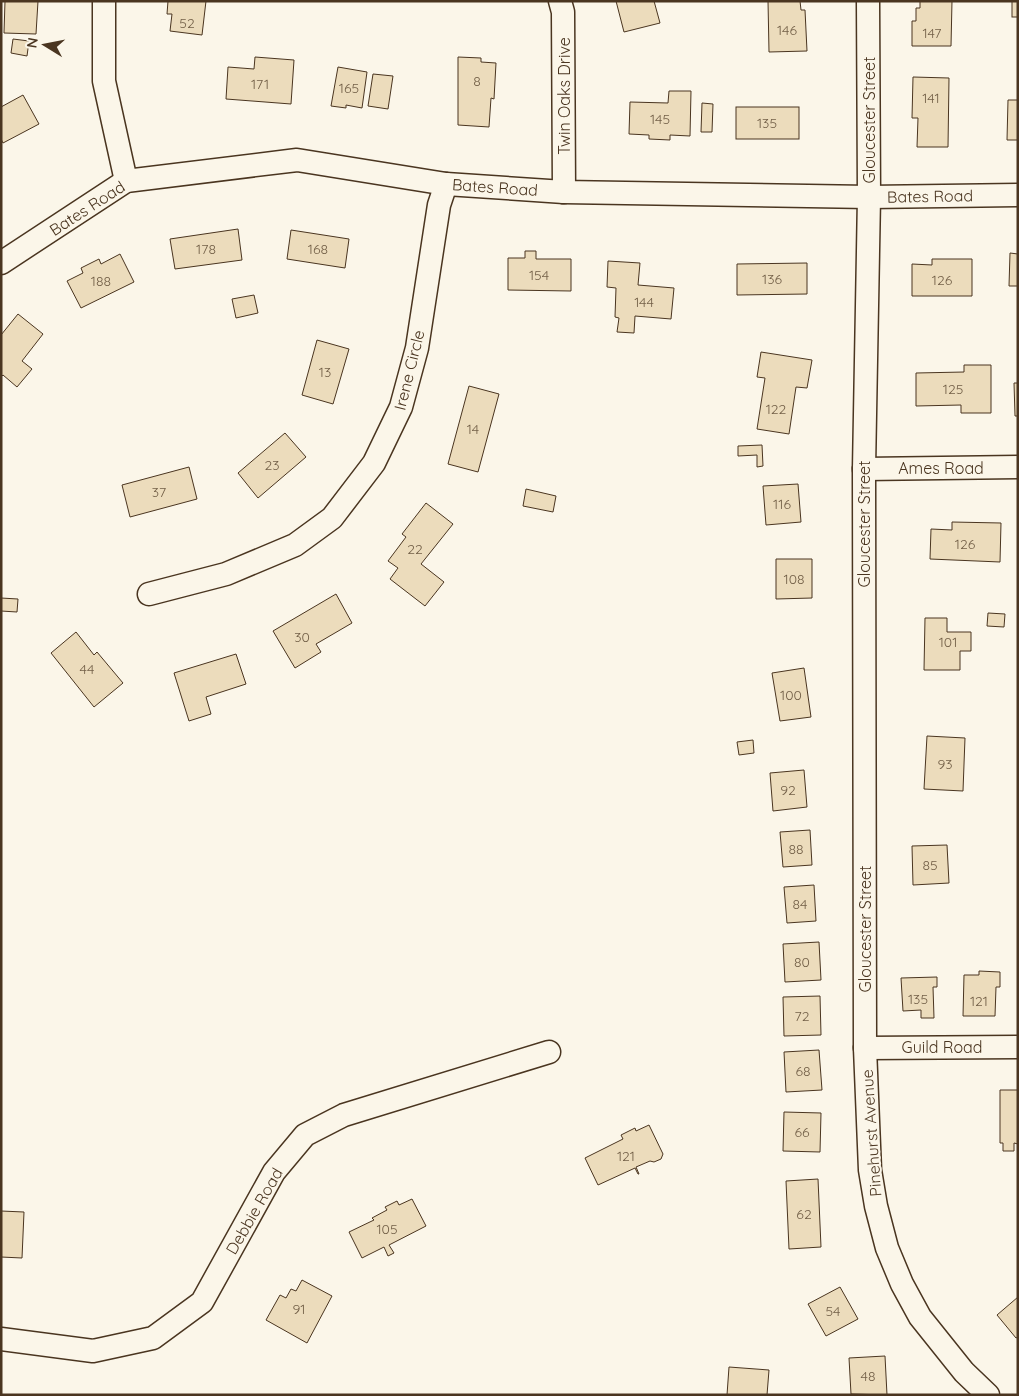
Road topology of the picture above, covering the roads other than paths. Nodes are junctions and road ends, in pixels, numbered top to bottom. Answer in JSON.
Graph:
{"nodes":[{"id":1,"x":104,"y":1,"type":"edge"},
{"id":2,"x":560,"y":1,"type":"edge"},
{"id":3,"x":868,"y":1,"type":"edge"},
{"id":4,"x":126,"y":181,"type":"junction"},
{"id":5,"x":446,"y":184,"type":"junction"},
{"id":6,"x":564,"y":192,"type":"junction"},
{"id":7,"x":1018,"y":195,"type":"edge"},
{"id":8,"x":869,"y":197,"type":"junction"},
{"id":9,"x":1,"y":263,"type":"edge"},
{"id":10,"x":1018,"y":468,"type":"edge"},
{"id":11,"x":864,"y":469,"type":"junction"},
{"id":12,"x":149,"y":594,"type":"dead end"},
{"id":13,"x":1018,"y":1047,"type":"edge"},
{"id":14,"x":865,"y":1048,"type":"junction"},
{"id":15,"x":549,"y":1052,"type":"dead end"},
{"id":16,"x":1,"y":1338,"type":"edge"},
{"id":17,"x":988,"y":1395,"type":"edge"}],
"edges":[{"from":1,"to":4,"type":"street"},
{"from":2,"to":6,"type":"street","name":"Twin Oaks Drive"},
{"from":3,"to":8,"type":"street","name":"Gloucester Street"},
{"from":4,"to":5,"type":"street","name":"Bates Road"},
{"from":4,"to":9,"type":"street","name":"Bates Road"},
{"from":5,"to":6,"type":"street","name":"Bates Road"},
{"from":5,"to":12,"type":"street","name":"Irene Circle"},
{"from":6,"to":8,"type":"street","name":"Bates Road"},
{"from":7,"to":8,"type":"street","name":"Bates Road"},
{"from":8,"to":11,"type":"street","name":"Gloucester Street"},
{"from":10,"to":11,"type":"street","name":"Ames Road"},
{"from":11,"to":14,"type":"street","name":"Gloucester Street"},
{"from":13,"to":14,"type":"street","name":"Guild Road"},
{"from":14,"to":17,"type":"street","name":"Pinehurst Avenue"},
{"from":15,"to":16,"type":"street","name":"Debbie Road"}]}
